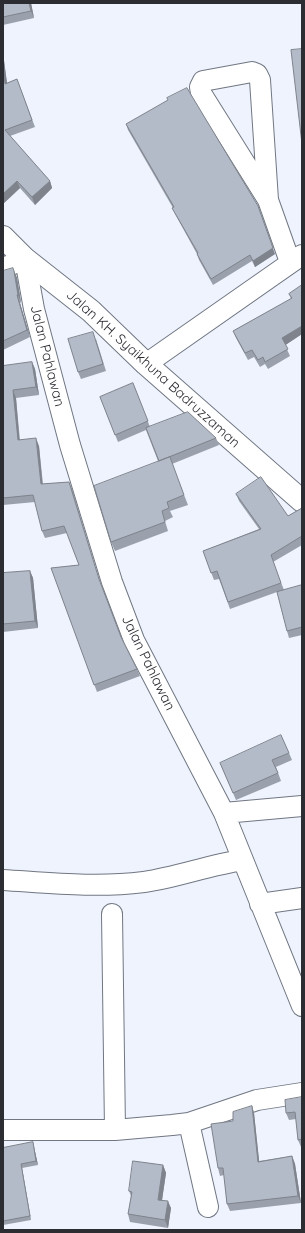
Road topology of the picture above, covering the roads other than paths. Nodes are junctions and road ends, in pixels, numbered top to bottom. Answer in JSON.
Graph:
{"nodes":[{"id":1,"x":268,"y":200,"type":"junction"},
{"id":2,"x":3,"y":237,"type":"edge"},
{"id":3,"x":296,"y":258,"type":"edge"},
{"id":4,"x":25,"y":259,"type":"junction"},
{"id":5,"x":3,"y":268,"type":"edge"},
{"id":6,"x":146,"y":364,"type":"junction"},
{"id":7,"x":302,"y":501,"type":"edge"},
{"id":8,"x":302,"y":806,"type":"edge"},
{"id":9,"x":224,"y":813,"type":"junction"},
{"id":10,"x":243,"y":860,"type":"junction"},
{"id":11,"x":3,"y":880,"type":"edge"},
{"id":12,"x":302,"y":898,"type":"edge"},
{"id":13,"x":260,"y":904,"type":"junction"},
{"id":14,"x":112,"y":914,"type":"dead end"},
{"id":15,"x":302,"y":1006,"type":"edge"},
{"id":16,"x":302,"y":1093,"type":"edge"},
{"id":17,"x":188,"y":1122,"type":"junction"},
{"id":18,"x":3,"y":1130,"type":"edge"},
{"id":19,"x":115,"y":1130,"type":"junction"},
{"id":20,"x":208,"y":1207,"type":"dead end"}],
"edges":[{"from":1,"to":1,"type":"street"},
{"from":1,"to":3,"type":"street"},
{"from":2,"to":4,"type":"main road","name":"Jalan KH. Syaikhuna Badruzzaman"},
{"from":3,"to":6,"type":"street"},
{"from":4,"to":5,"type":"street"},
{"from":4,"to":6,"type":"main road","name":"Jalan KH. Syaikhuna Badruzzaman"},
{"from":4,"to":9,"type":"street","name":"Jalan Pahlawan"},
{"from":6,"to":7,"type":"main road","name":"Jalan KH. Syaikhuna Badruzzaman"},
{"from":8,"to":9,"type":"street"},
{"from":9,"to":10,"type":"street","name":"Jalan Pahlawan"},
{"from":10,"to":11,"type":"street"},
{"from":10,"to":13,"type":"street","name":"Jalan Pahlawan"},
{"from":12,"to":13,"type":"street"},
{"from":13,"to":15,"type":"street","name":"Jalan Pahlawan"},
{"from":14,"to":19,"type":"street"},
{"from":16,"to":17,"type":"street"},
{"from":17,"to":19,"type":"street"},
{"from":17,"to":20,"type":"street"},
{"from":18,"to":19,"type":"street"}]}
